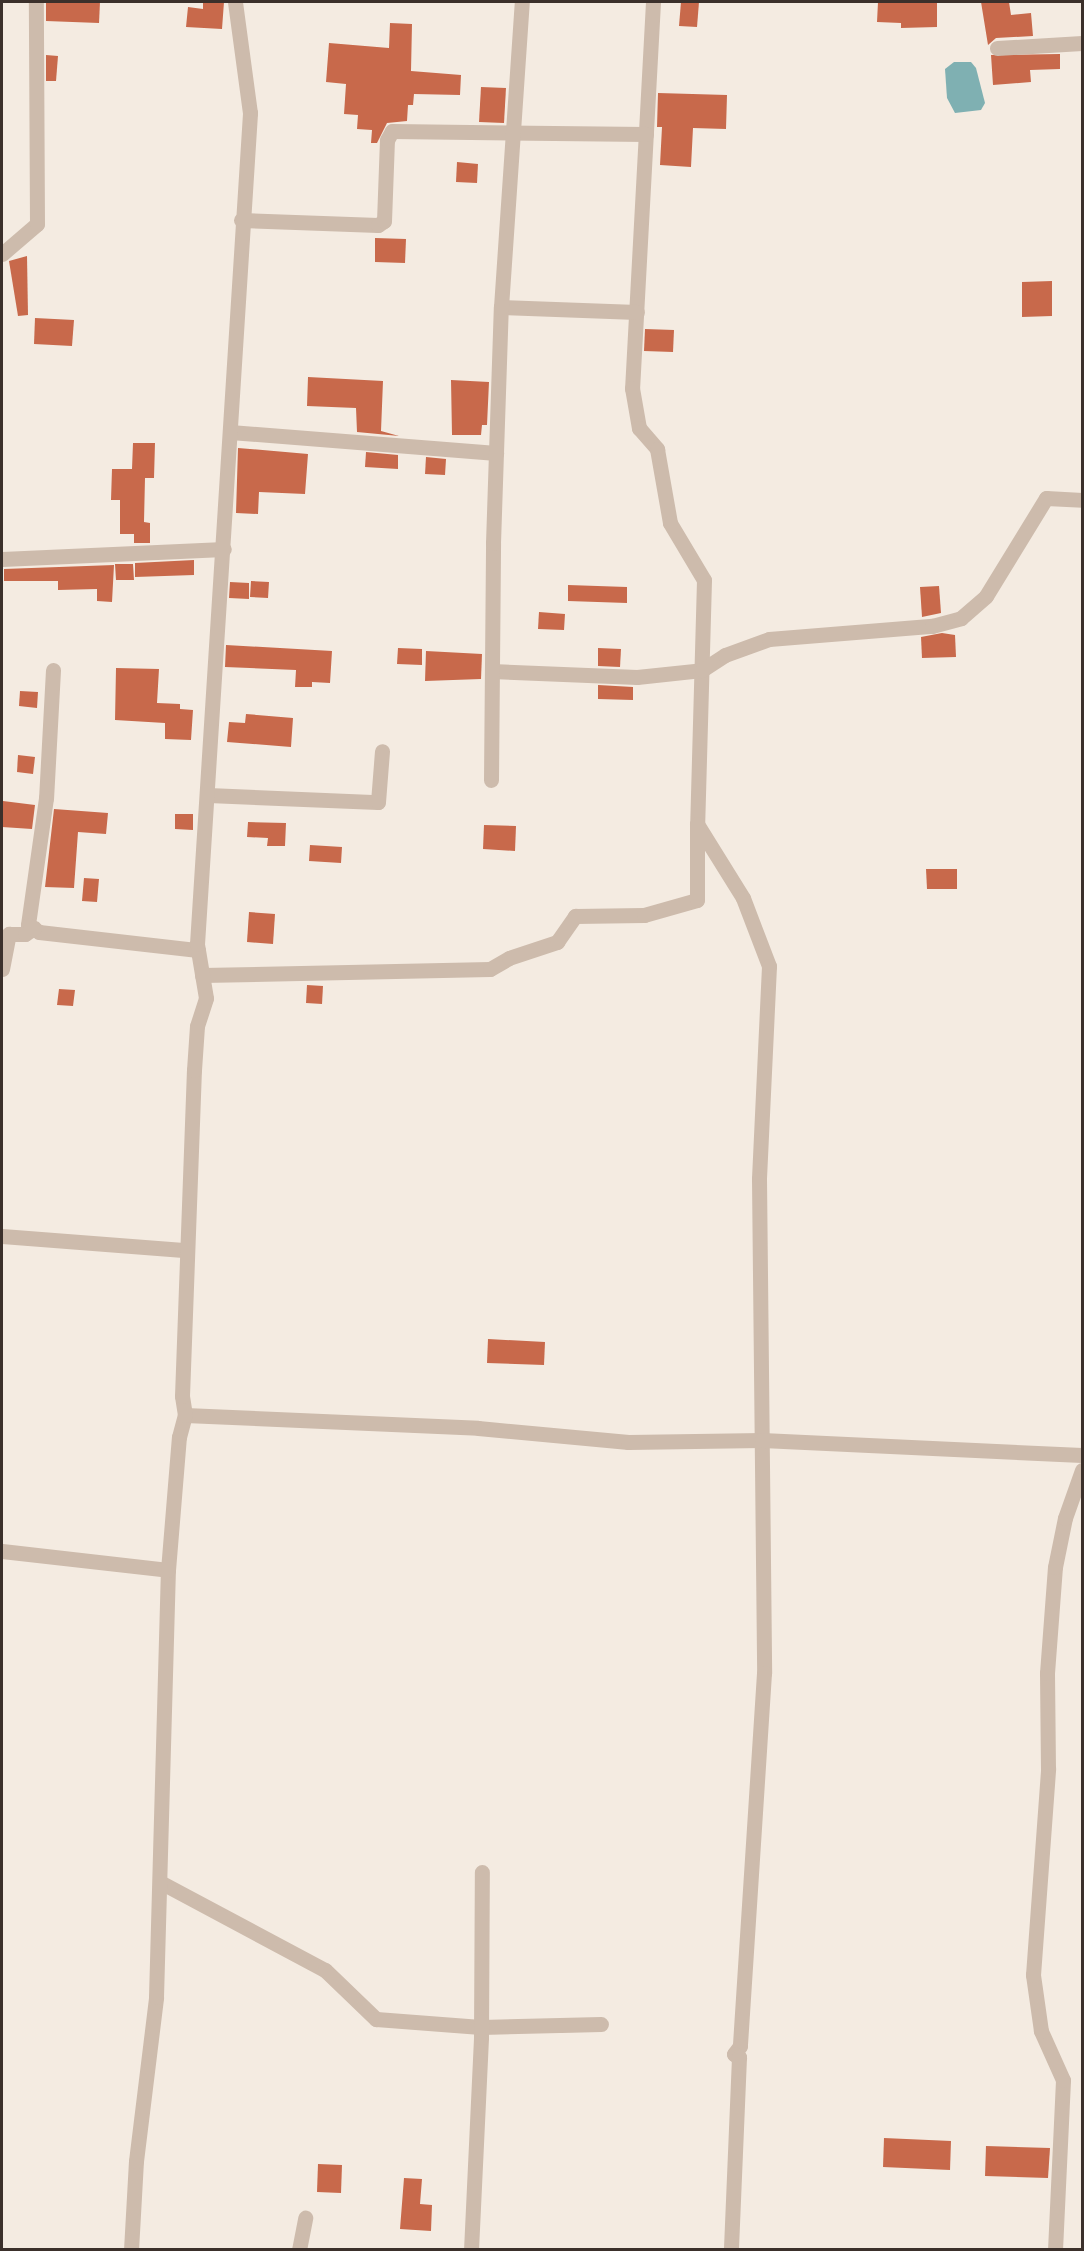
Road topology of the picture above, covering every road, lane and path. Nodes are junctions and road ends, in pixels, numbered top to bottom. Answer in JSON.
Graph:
{"nodes":[{"id":1,"x":36,"y":2,"type":"edge"},
{"id":2,"x":235,"y":2,"type":"edge"},
{"id":3,"x":522,"y":2,"type":"edge"},
{"id":4,"x":653,"y":2,"type":"edge"},
{"id":5,"x":1083,"y":44,"type":"edge"},
{"id":6,"x":997,"y":48,"type":"dead end"},
{"id":7,"x":646,"y":134,"type":"junction"},
{"id":8,"x":512,"y":135,"type":"junction"},
{"id":9,"x":242,"y":220,"type":"junction"},
{"id":10,"x":2,"y":254,"type":"edge"},
{"id":11,"x":501,"y":307,"type":"junction"},
{"id":12,"x":637,"y":312,"type":"junction"},
{"id":13,"x":230,"y":432,"type":"junction"},
{"id":14,"x":496,"y":453,"type":"junction"},
{"id":15,"x":1083,"y":501,"type":"edge"},
{"id":16,"x":224,"y":549,"type":"junction"},
{"id":17,"x":2,"y":559,"type":"edge"},
{"id":18,"x":53,"y":670,"type":"dead end"},
{"id":19,"x":702,"y":670,"type":"junction"},
{"id":20,"x":492,"y":671,"type":"junction"},
{"id":21,"x":382,"y":751,"type":"dead end"},
{"id":22,"x":491,"y":780,"type":"dead end"},
{"id":23,"x":208,"y":795,"type":"junction"},
{"id":24,"x":697,"y":824,"type":"junction"},
{"id":25,"x":34,"y":928,"type":"junction"},
{"id":26,"x":198,"y":950,"type":"junction"},
{"id":27,"x":2,"y":969,"type":"edge"},
{"id":28,"x":202,"y":975,"type":"junction"},
{"id":29,"x":2,"y":1236,"type":"edge"},
{"id":30,"x":186,"y":1250,"type":"junction"},
{"id":31,"x":185,"y":1415,"type":"junction"},
{"id":32,"x":762,"y":1440,"type":"junction"},
{"id":33,"x":1083,"y":1455,"type":"edge"},
{"id":34,"x":1083,"y":1470,"type":"edge"},
{"id":35,"x":2,"y":1551,"type":"edge"},
{"id":36,"x":168,"y":1570,"type":"junction"},
{"id":37,"x":482,"y":1872,"type":"dead end"},
{"id":38,"x":160,"y":1882,"type":"junction"},
{"id":39,"x":601,"y":2024,"type":"dead end"},
{"id":40,"x":481,"y":2027,"type":"junction"},
{"id":41,"x":305,"y":2218,"type":"dead end"},
{"id":42,"x":132,"y":2250,"type":"edge"},
{"id":43,"x":299,"y":2250,"type":"edge"},
{"id":44,"x":471,"y":2250,"type":"edge"},
{"id":45,"x":731,"y":2250,"type":"edge"},
{"id":46,"x":1055,"y":2250,"type":"edge"}],
"edges":[{"from":1,"to":10,"type":"street"},
{"from":2,"to":9,"type":"street"},
{"from":3,"to":8,"type":"street"},
{"from":4,"to":7,"type":"street"},
{"from":5,"to":6,"type":"street"},
{"from":7,"to":8,"type":"street"},
{"from":7,"to":12,"type":"street"},
{"from":8,"to":9,"type":"street"},
{"from":8,"to":11,"type":"street"},
{"from":9,"to":13,"type":"street"},
{"from":11,"to":12,"type":"street"},
{"from":11,"to":14,"type":"street"},
{"from":12,"to":19,"type":"street"},
{"from":13,"to":14,"type":"street"},
{"from":13,"to":16,"type":"street"},
{"from":14,"to":20,"type":"street"},
{"from":15,"to":19,"type":"street"},
{"from":16,"to":17,"type":"street"},
{"from":16,"to":23,"type":"street"},
{"from":18,"to":25,"type":"street"},
{"from":19,"to":20,"type":"street"},
{"from":19,"to":24,"type":"street"},
{"from":20,"to":22,"type":"street"},
{"from":21,"to":23,"type":"street"},
{"from":23,"to":26,"type":"street"},
{"from":24,"to":28,"type":"street"},
{"from":24,"to":32,"type":"street"},
{"from":25,"to":26,"type":"street"},
{"from":25,"to":27,"type":"street"},
{"from":26,"to":28,"type":"street"},
{"from":28,"to":30,"type":"street"},
{"from":29,"to":30,"type":"street"},
{"from":30,"to":31,"type":"street"},
{"from":31,"to":32,"type":"street"},
{"from":31,"to":36,"type":"street"},
{"from":32,"to":33,"type":"street"},
{"from":32,"to":45,"type":"street"},
{"from":34,"to":46,"type":"street"},
{"from":35,"to":36,"type":"street"},
{"from":36,"to":38,"type":"street"},
{"from":37,"to":40,"type":"street"},
{"from":38,"to":40,"type":"street"},
{"from":38,"to":42,"type":"street"},
{"from":39,"to":40,"type":"street"},
{"from":40,"to":44,"type":"street"},
{"from":41,"to":43,"type":"street"}]}
